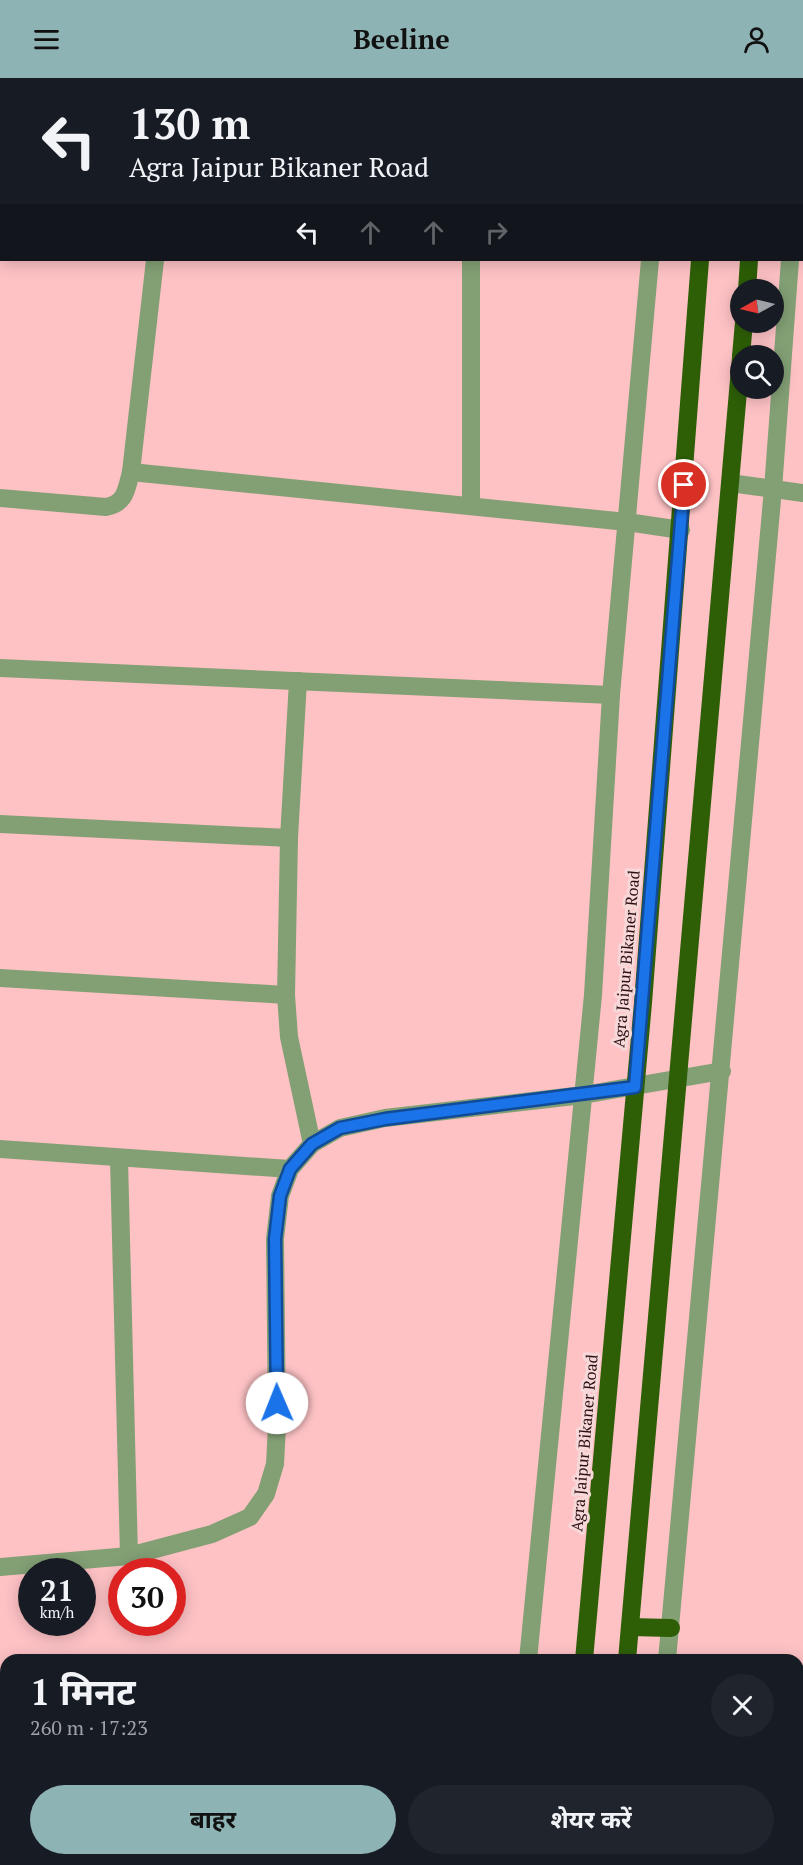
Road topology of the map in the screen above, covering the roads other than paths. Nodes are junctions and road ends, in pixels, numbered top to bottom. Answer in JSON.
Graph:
{"nodes":[{"id":1,"x":155,"y":261,"type":"edge"},
{"id":2,"x":471,"y":261,"type":"edge"},
{"id":3,"x":650,"y":261,"type":"edge"},
{"id":4,"x":700,"y":261,"type":"edge"},
{"id":5,"x":749,"y":261,"type":"edge"},
{"id":6,"x":790,"y":261,"type":"edge"},
{"id":7,"x":748,"y":279,"type":"edge"},
{"id":8,"x":737,"y":399,"type":"edge"},
{"id":9,"x":131,"y":472,"type":"junction"},
{"id":10,"x":730,"y":483,"type":"junction"},
{"id":11,"x":773,"y":489,"type":"junction"},
{"id":12,"x":803,"y":493,"type":"edge"},
{"id":13,"x":0,"y":498,"type":"edge"},
{"id":14,"x":471,"y":506,"type":"junction"},
{"id":15,"x":627,"y":522,"type":"junction"},
{"id":16,"x":681,"y":530,"type":"junction"},
{"id":17,"x":0,"y":668,"type":"edge"},
{"id":18,"x":298,"y":681,"type":"junction"},
{"id":19,"x":611,"y":695,"type":"junction"},
{"id":20,"x":0,"y":824,"type":"edge"},
{"id":21,"x":289,"y":838,"type":"junction"},
{"id":22,"x":0,"y":978,"type":"edge"},
{"id":23,"x":286,"y":995,"type":"junction"},
{"id":24,"x":722,"y":1071,"type":"junction"},
{"id":25,"x":678,"y":1077,"type":"junction"},
{"id":26,"x":635,"y":1087,"type":"junction"},
{"id":27,"x":583,"y":1095,"type":"junction"},
{"id":28,"x":312,"y":1144,"type":"junction"},
{"id":29,"x":0,"y":1149,"type":"edge"},
{"id":30,"x":119,"y":1159,"type":"junction"},
{"id":31,"x":290,"y":1169,"type":"junction"},
{"id":32,"x":129,"y":1556,"type":"junction"},
{"id":33,"x":0,"y":1568,"type":"edge"},
{"id":34,"x":630,"y":1627,"type":"junction"},
{"id":35,"x":670,"y":1628,"type":"junction"},
{"id":36,"x":529,"y":1654,"type":"edge"},
{"id":37,"x":585,"y":1654,"type":"edge"},
{"id":38,"x":628,"y":1654,"type":"edge"},
{"id":39,"x":668,"y":1654,"type":"edge"}],
"edges":[{"from":1,"to":9,"type":"street"},
{"from":2,"to":14,"type":"street"},
{"from":3,"to":15,"type":"street"},
{"from":4,"to":16,"type":"highway","name":"Agra Jaipur Bikaner Road"},
{"from":5,"to":7,"type":"highway"},
{"from":6,"to":11,"type":"street"},
{"from":8,"to":10,"type":"highway"},
{"from":9,"to":13,"type":"street"},
{"from":9,"to":14,"type":"street"},
{"from":10,"to":11,"type":"street"},
{"from":10,"to":25,"type":"highway"},
{"from":11,"to":12,"type":"street"},
{"from":11,"to":24,"type":"street"},
{"from":14,"to":15,"type":"street"},
{"from":15,"to":16,"type":"street"},
{"from":15,"to":19,"type":"street"},
{"from":16,"to":26,"type":"highway","name":"Agra Jaipur Bikaner Road"},
{"from":17,"to":18,"type":"street"},
{"from":18,"to":19,"type":"street"},
{"from":18,"to":21,"type":"street"},
{"from":19,"to":27,"type":"street"},
{"from":20,"to":21,"type":"street"},
{"from":21,"to":23,"type":"street"},
{"from":22,"to":23,"type":"street"},
{"from":23,"to":28,"type":"street"},
{"from":24,"to":25,"type":"street"},
{"from":24,"to":35,"type":"street"},
{"from":25,"to":26,"type":"street"},
{"from":25,"to":34,"type":"highway"},
{"from":26,"to":27,"type":"street"},
{"from":26,"to":37,"type":"highway","name":"Agra Jaipur Bikaner Road"},
{"from":27,"to":28,"type":"street"},
{"from":27,"to":36,"type":"street"},
{"from":28,"to":31,"type":"street"},
{"from":29,"to":30,"type":"street"},
{"from":30,"to":31,"type":"street"},
{"from":30,"to":32,"type":"street"},
{"from":31,"to":32,"type":"street"},
{"from":32,"to":33,"type":"street"},
{"from":34,"to":35,"type":"highway"},
{"from":34,"to":38,"type":"highway"},
{"from":35,"to":39,"type":"street"}]}
